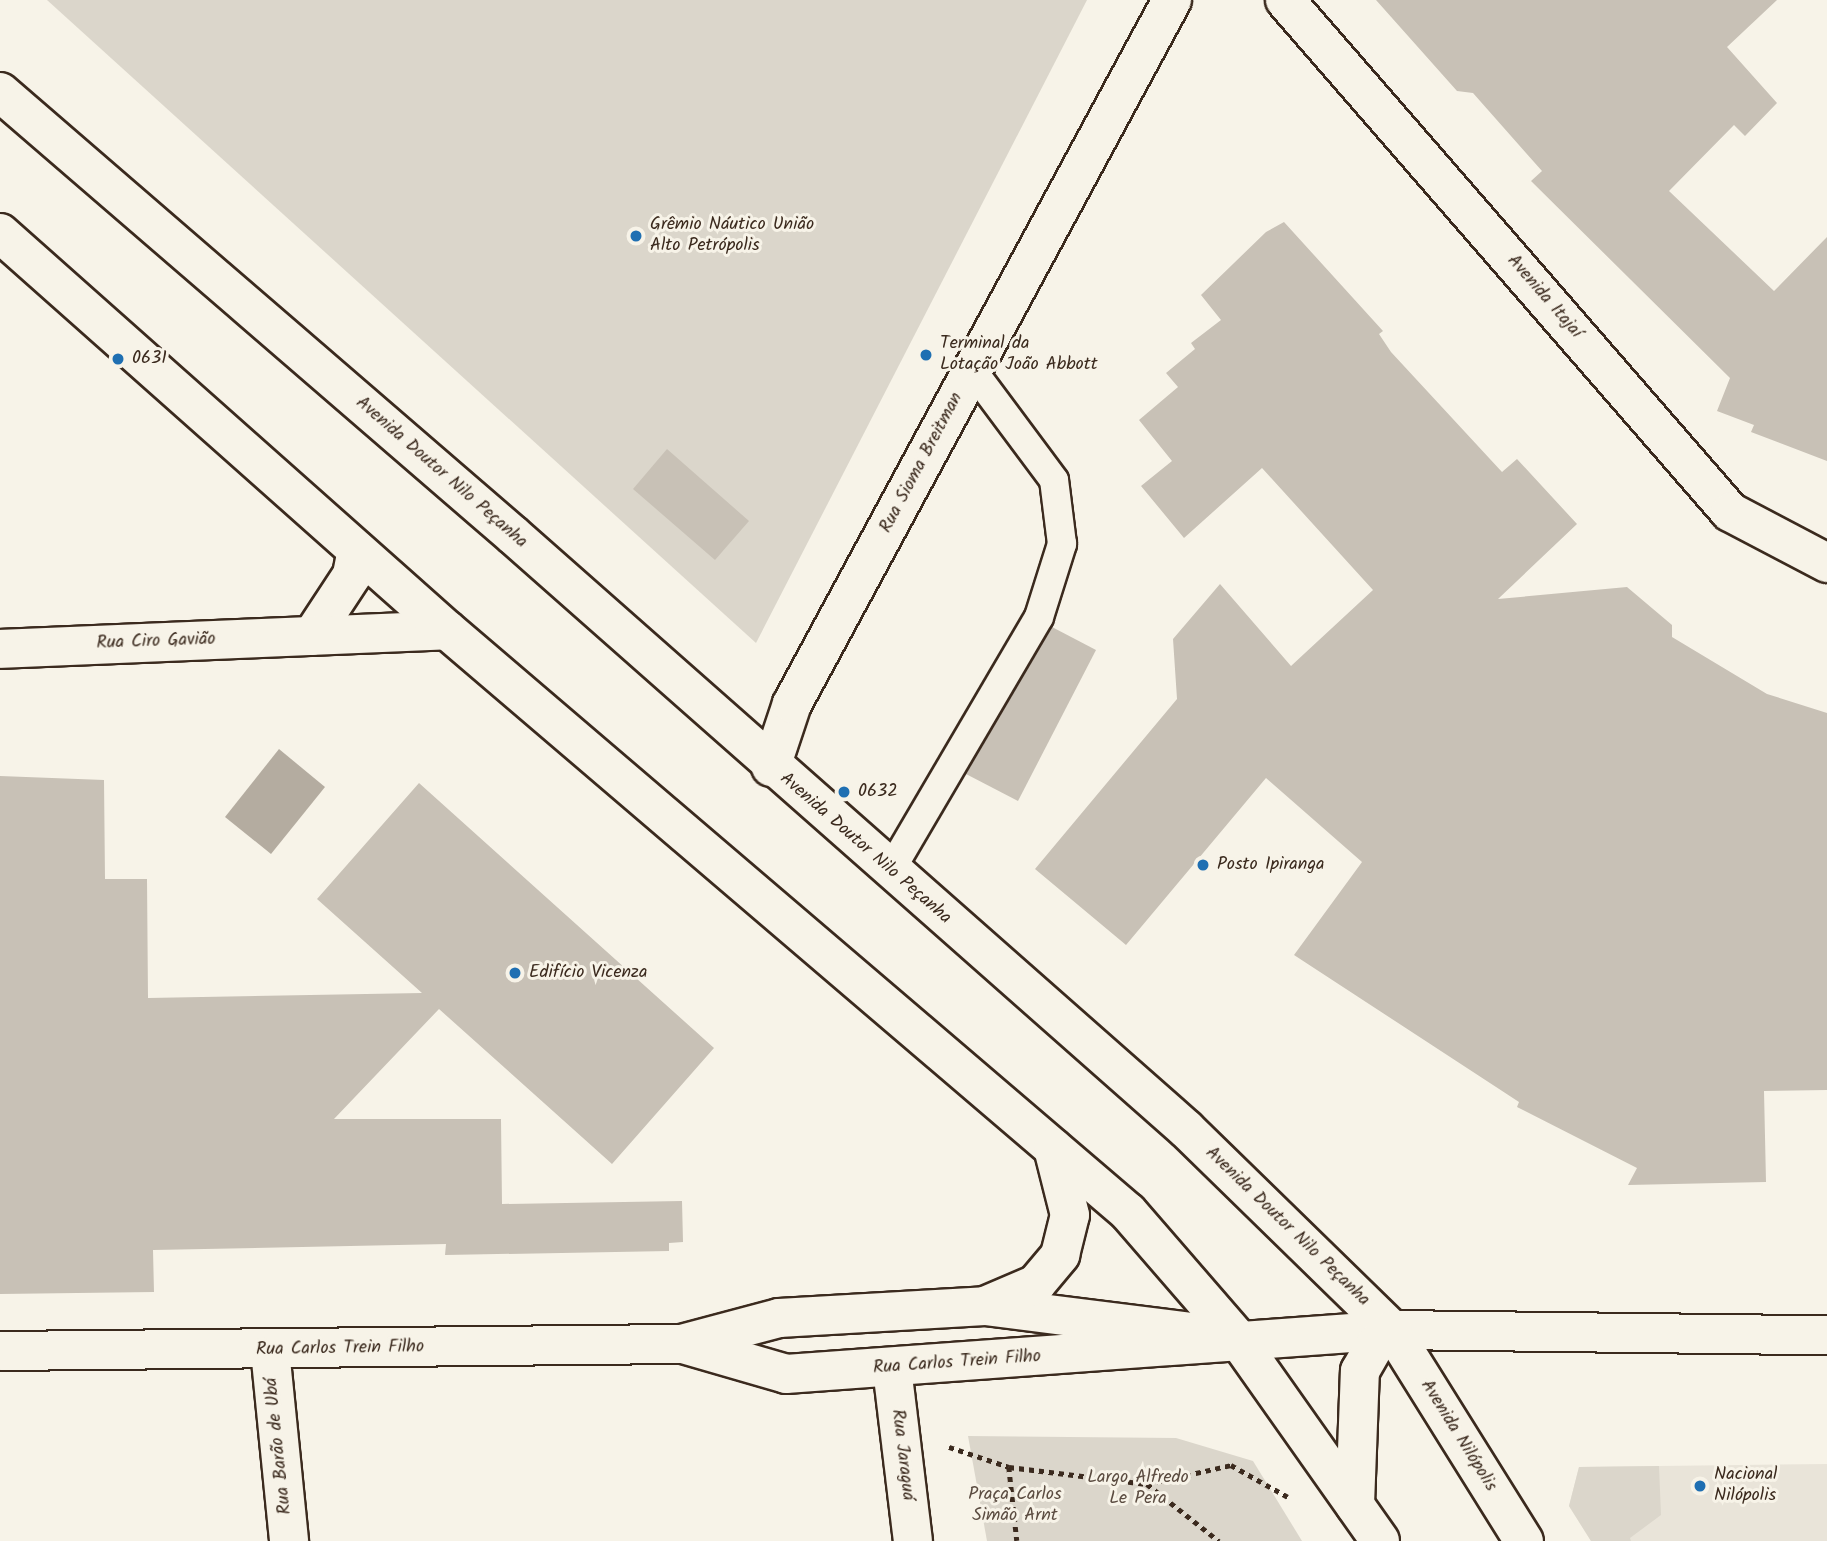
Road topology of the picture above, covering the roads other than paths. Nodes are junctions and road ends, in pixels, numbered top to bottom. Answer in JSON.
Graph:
{"nodes":[{"id":1,"x":1172,"y":0,"type":"edge"},
{"id":2,"x":1285,"y":0,"type":"edge"},
{"id":3,"x":0,"y":92,"type":"edge"},
{"id":4,"x":0,"y":233,"type":"edge"},
{"id":5,"x":972,"y":370,"type":"junction"},
{"id":6,"x":357,"y":550,"type":"junction"},
{"id":7,"x":1827,"y":563,"type":"edge"},
{"id":8,"x":447,"y":630,"type":"junction"},
{"id":9,"x":312,"y":636,"type":"junction"},
{"id":10,"x":0,"y":649,"type":"edge"},
{"id":11,"x":792,"y":704,"type":"junction"},
{"id":12,"x":740,"y":738,"type":"junction"},
{"id":13,"x":771,"y":767,"type":"junction"},
{"id":14,"x":890,"y":871,"type":"junction"},
{"id":15,"x":1053,"y":1148,"type":"junction"},
{"id":16,"x":985,"y":1306,"type":"junction"},
{"id":17,"x":1392,"y":1330,"type":"junction"},
{"id":18,"x":1827,"y":1335,"type":"edge"},
{"id":19,"x":1237,"y":1338,"type":"junction"},
{"id":20,"x":681,"y":1344,"type":"junction"},
{"id":21,"x":270,"y":1350,"type":"junction"},
{"id":22,"x":0,"y":1351,"type":"edge"},
{"id":23,"x":892,"y":1368,"type":"junction"},
{"id":24,"x":1355,"y":1504,"type":"junction"},
{"id":25,"x":289,"y":1541,"type":"edge"},
{"id":26,"x":913,"y":1541,"type":"edge"},
{"id":27,"x":1380,"y":1541,"type":"edge"},
{"id":28,"x":1524,"y":1541,"type":"edge"}],
"edges":[{"from":1,"to":5,"type":"street","name":"Rua Sioma Breitman"},
{"from":2,"to":7,"type":"street","name":"Avenida Itajaí"},
{"from":3,"to":12,"type":"street","name":"Avenida Doutor Nilo Peçanha"},
{"from":4,"to":6,"type":"street"},
{"from":5,"to":11,"type":"street","name":"Rua Sioma Breitman"},
{"from":5,"to":14,"type":"lane"},
{"from":6,"to":8,"type":"street"},
{"from":6,"to":9,"type":"street"},
{"from":8,"to":9,"type":"street","name":"Rua Ciro Gavião"},
{"from":8,"to":15,"type":"street"},
{"from":9,"to":10,"type":"street","name":"Rua Ciro Gavião"},
{"from":11,"to":12,"type":"street","name":"Rua Sioma Breitman"},
{"from":11,"to":13,"type":"street","name":"Rua Sioma Breitman"},
{"from":12,"to":13,"type":"street","name":"Avenida Doutor Nilo Peçanha"},
{"from":13,"to":14,"type":"street","name":"Avenida Doutor Nilo Peçanha"},
{"from":14,"to":17,"type":"street","name":"Avenida Doutor Nilo Peçanha"},
{"from":15,"to":16,"type":"street"},
{"from":15,"to":19,"type":"street"},
{"from":16,"to":19,"type":"street","name":"Rua Carlos Trein Filho"},
{"from":16,"to":20,"type":"street","name":"Rua Carlos Trein Filho"},
{"from":17,"to":18,"type":"street"},
{"from":17,"to":19,"type":"street","name":"Rua Carlos Trein Filho"},
{"from":17,"to":24,"type":"street"},
{"from":17,"to":28,"type":"street","name":"Avenida Nilópolis"},
{"from":19,"to":23,"type":"street","name":"Rua Carlos Trein Filho"},
{"from":19,"to":24,"type":"street"},
{"from":20,"to":21,"type":"street","name":"Rua Carlos Trein Filho"},
{"from":20,"to":23,"type":"street","name":"Rua Carlos Trein Filho"},
{"from":21,"to":22,"type":"street","name":"Rua Carlos Trein Filho"},
{"from":21,"to":25,"type":"street","name":"Rua Barão de Ubá"},
{"from":23,"to":26,"type":"street","name":"Rua Jaraguá"},
{"from":24,"to":27,"type":"street"}]}
